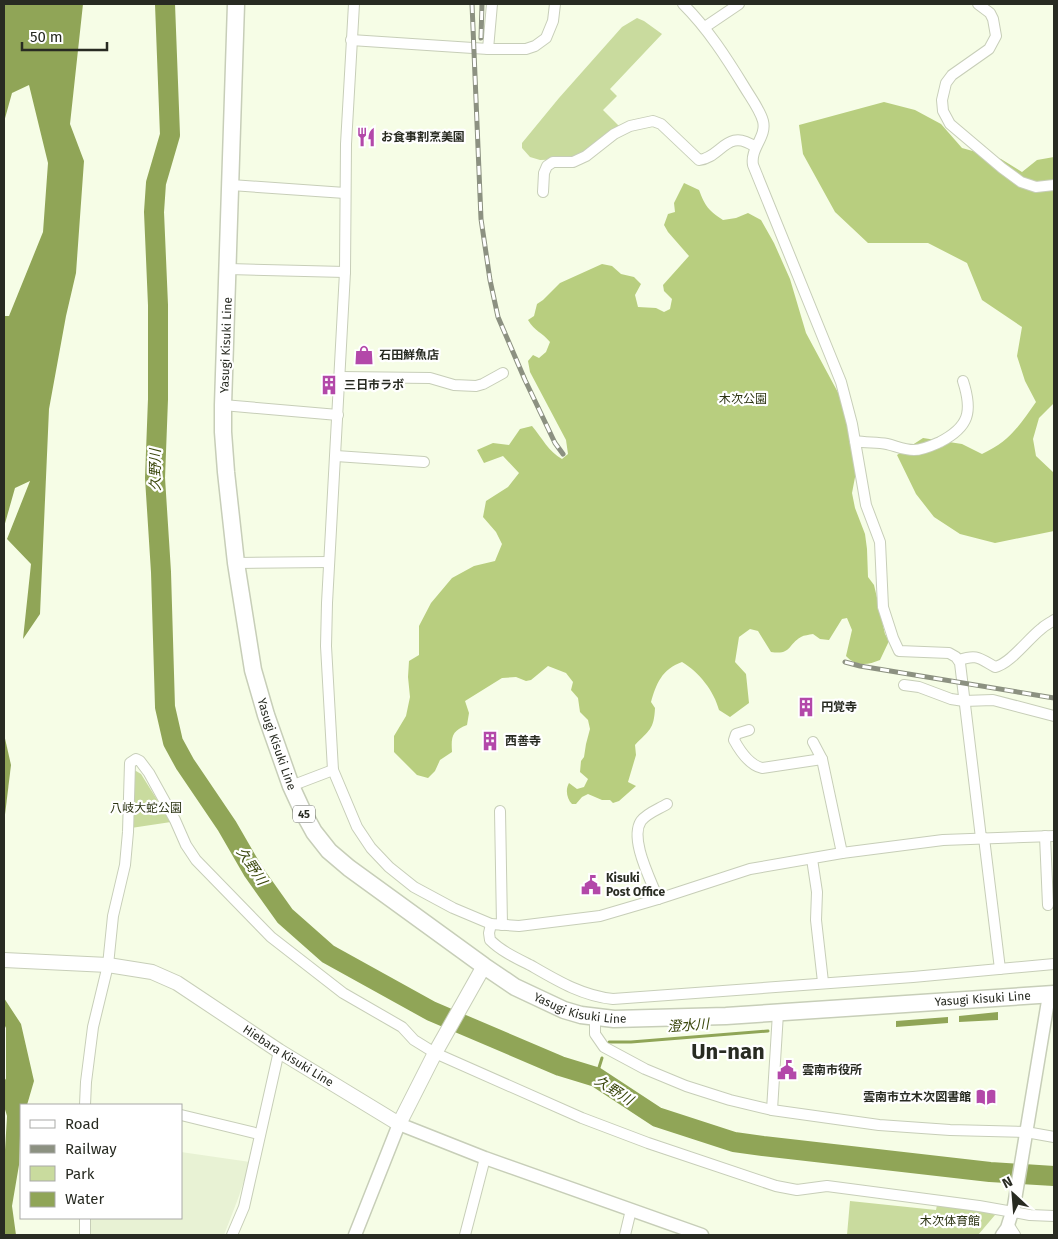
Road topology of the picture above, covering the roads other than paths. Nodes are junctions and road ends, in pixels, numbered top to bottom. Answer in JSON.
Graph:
{"nodes":[{"id":1,"x":236,"y":4,"type":"edge"},
{"id":2,"x":354,"y":4,"type":"edge"},
{"id":3,"x":492,"y":4,"type":"edge"},
{"id":4,"x":555,"y":4,"type":"edge"},
{"id":5,"x":683,"y":4,"type":"edge"},
{"id":6,"x":739,"y":4,"type":"edge"},
{"id":7,"x":978,"y":4,"type":"edge"},
{"id":8,"x":705,"y":27,"type":"junction"},
{"id":9,"x":352,"y":40,"type":"junction"},
{"id":10,"x":488,"y":49,"type":"junction"},
{"id":11,"x":755,"y":147,"type":"junction"},
{"id":12,"x":231,"y":185,"type":"junction"},
{"id":13,"x":1054,"y":185,"type":"edge"},
{"id":14,"x":542,"y":192,"type":"dead end"},
{"id":15,"x":345,"y":193,"type":"junction"},
{"id":16,"x":229,"y":270,"type":"junction"},
{"id":17,"x":346,"y":272,"type":"junction"},
{"id":18,"x":503,"y":372,"type":"dead end"},
{"id":19,"x":340,"y":377,"type":"junction"},
{"id":20,"x":963,"y":381,"type":"dead end"},
{"id":21,"x":223,"y":405,"type":"junction"},
{"id":22,"x":338,"y":415,"type":"junction"},
{"id":23,"x":856,"y":441,"type":"junction"},
{"id":24,"x":336,"y":456,"type":"junction"},
{"id":25,"x":424,"y":462,"type":"dead end"},
{"id":26,"x":329,"y":562,"type":"junction"},
{"id":27,"x":236,"y":563,"type":"junction"},
{"id":28,"x":1054,"y":620,"type":"edge"},
{"id":29,"x":959,"y":660,"type":"junction"},
{"id":30,"x":904,"y":685,"type":"dead end"},
{"id":31,"x":964,"y":701,"type":"junction"},
{"id":32,"x":1054,"y":716,"type":"edge"},
{"id":33,"x":749,"y":730,"type":"dead end"},
{"id":34,"x":813,"y":742,"type":"dead end"},
{"id":35,"x":822,"y":759,"type":"junction"},
{"id":36,"x":333,"y":770,"type":"junction"},
{"id":37,"x":291,"y":786,"type":"junction"},
{"id":38,"x":668,"y":804,"type":"dead end"},
{"id":39,"x":500,"y":811,"type":"dead end"},
{"id":40,"x":1050,"y":836,"type":"edge"},
{"id":41,"x":983,"y":838,"type":"junction"},
{"id":42,"x":842,"y":854,"type":"junction"},
{"id":43,"x":812,"y":859,"type":"junction"},
{"id":44,"x":658,"y":899,"type":"junction"},
{"id":45,"x":1048,"y":905,"type":"dead end"},
{"id":46,"x":491,"y":924,"type":"junction"},
{"id":47,"x":502,"y":925,"type":"junction"},
{"id":48,"x":4,"y":960,"type":"edge"},
{"id":49,"x":1054,"y":964,"type":"edge"},
{"id":50,"x":105,"y":965,"type":"junction"},
{"id":51,"x":484,"y":966,"type":"junction"},
{"id":52,"x":1000,"y":969,"type":"junction"},
{"id":53,"x":823,"y":982,"type":"junction"},
{"id":54,"x":1051,"y":994,"type":"edge"},
{"id":55,"x":778,"y":1013,"type":"junction"},
{"id":56,"x":594,"y":1016,"type":"junction"},
{"id":57,"x":279,"y":1051,"type":"junction"},
{"id":58,"x":437,"y":1051,"type":"junction"},
{"id":59,"x":85,"y":1104,"type":"edge"},
{"id":60,"x":772,"y":1110,"type":"junction"},
{"id":61,"x":182,"y":1115,"type":"edge"},
{"id":62,"x":398,"y":1124,"type":"junction"},
{"id":63,"x":260,"y":1134,"type":"junction"},
{"id":64,"x":1026,"y":1136,"type":"junction"},
{"id":65,"x":1054,"y":1136,"type":"edge"},
{"id":66,"x":485,"y":1158,"type":"junction"},
{"id":67,"x":631,"y":1210,"type":"junction"},
{"id":68,"x":1054,"y":1216,"type":"edge"},
{"id":69,"x":84,"y":1219,"type":"edge"},
{"id":70,"x":1010,"y":1223,"type":"edge"},
{"id":71,"x":695,"y":1234,"type":"edge"},
{"id":72,"x":85,"y":1235,"type":"edge"},
{"id":73,"x":232,"y":1235,"type":"edge"},
{"id":74,"x":355,"y":1235,"type":"edge"},
{"id":75,"x":465,"y":1235,"type":"edge"},
{"id":76,"x":625,"y":1235,"type":"edge"}],
"edges":[{"from":1,"to":12,"type":"main road","name":"Yasugi Kisuki Line","number":"45"},
{"from":2,"to":9,"type":"street"},
{"from":3,"to":10,"type":"street"},
{"from":4,"to":10,"type":"street"},
{"from":5,"to":8,"type":"street"},
{"from":6,"to":8,"type":"street"},
{"from":7,"to":13,"type":"street"},
{"from":8,"to":11,"type":"street"},
{"from":9,"to":10,"type":"street"},
{"from":9,"to":15,"type":"street"},
{"from":11,"to":14,"type":"street"},
{"from":11,"to":23,"type":"street"},
{"from":12,"to":15,"type":"street"},
{"from":12,"to":16,"type":"main road","name":"Yasugi Kisuki Line","number":"45"},
{"from":15,"to":17,"type":"street"},
{"from":16,"to":17,"type":"street"},
{"from":16,"to":21,"type":"main road","name":"Yasugi Kisuki Line","number":"45"},
{"from":17,"to":19,"type":"street"},
{"from":18,"to":19,"type":"street"},
{"from":19,"to":22,"type":"street"},
{"from":20,"to":23,"type":"street"},
{"from":21,"to":22,"type":"street"},
{"from":21,"to":27,"type":"main road","name":"Yasugi Kisuki Line","number":"45"},
{"from":22,"to":24,"type":"street"},
{"from":23,"to":29,"type":"street"},
{"from":24,"to":25,"type":"street"},
{"from":24,"to":26,"type":"street"},
{"from":26,"to":27,"type":"street"},
{"from":26,"to":36,"type":"street"},
{"from":27,"to":37,"type":"main road","name":"Yasugi Kisuki Line","number":"45"},
{"from":28,"to":29,"type":"street"},
{"from":29,"to":31,"type":"street"},
{"from":30,"to":31,"type":"street"},
{"from":31,"to":32,"type":"street"},
{"from":31,"to":41,"type":"street"},
{"from":33,"to":35,"type":"street"},
{"from":34,"to":35,"type":"street"},
{"from":35,"to":42,"type":"street"},
{"from":36,"to":37,"type":"street"},
{"from":36,"to":46,"type":"street"},
{"from":37,"to":51,"type":"main road","name":"Yasugi Kisuki Line","number":"45"},
{"from":38,"to":44,"type":"street"},
{"from":39,"to":47,"type":"street"},
{"from":40,"to":41,"type":"street"},
{"from":40,"to":45,"type":"street"},
{"from":41,"to":42,"type":"street"},
{"from":41,"to":52,"type":"street"},
{"from":42,"to":43,"type":"street"},
{"from":43,"to":44,"type":"street"},
{"from":43,"to":53,"type":"street"},
{"from":44,"to":47,"type":"street"},
{"from":46,"to":47,"type":"street"},
{"from":46,"to":53,"type":"street"},
{"from":48,"to":50,"type":"main road","name":"Hiebara Kisuki Line"},
{"from":49,"to":52,"type":"street"},
{"from":50,"to":57,"type":"main road","name":"Hiebara Kisuki Line"},
{"from":50,"to":58,"type":"street"},
{"from":50,"to":59,"type":"street"},
{"from":51,"to":56,"type":"main road","name":"Yasugi Kisuki Line","number":"45"},
{"from":51,"to":58,"type":"main road"},
{"from":52,"to":53,"type":"street"},
{"from":54,"to":55,"type":"main road","name":"Yasugi Kisuki Line","number":"45"},
{"from":54,"to":64,"type":"street"},
{"from":55,"to":56,"type":"main road","name":"Yasugi Kisuki Line","number":"45"},
{"from":55,"to":60,"type":"street"},
{"from":56,"to":60,"type":"street"},
{"from":57,"to":62,"type":"main road","name":"Hiebara Kisuki Line"},
{"from":57,"to":63,"type":"street"},
{"from":58,"to":62,"type":"main road"},
{"from":58,"to":70,"type":"street"},
{"from":60,"to":64,"type":"street"},
{"from":61,"to":63,"type":"street"},
{"from":62,"to":66,"type":"street"},
{"from":62,"to":74,"type":"street"},
{"from":63,"to":73,"type":"street"},
{"from":64,"to":65,"type":"street"},
{"from":64,"to":70,"type":"street"},
{"from":66,"to":67,"type":"street"},
{"from":66,"to":75,"type":"street"},
{"from":67,"to":71,"type":"street"},
{"from":67,"to":76,"type":"street"},
{"from":68,"to":70,"type":"street"},
{"from":69,"to":72,"type":"street"}]}
